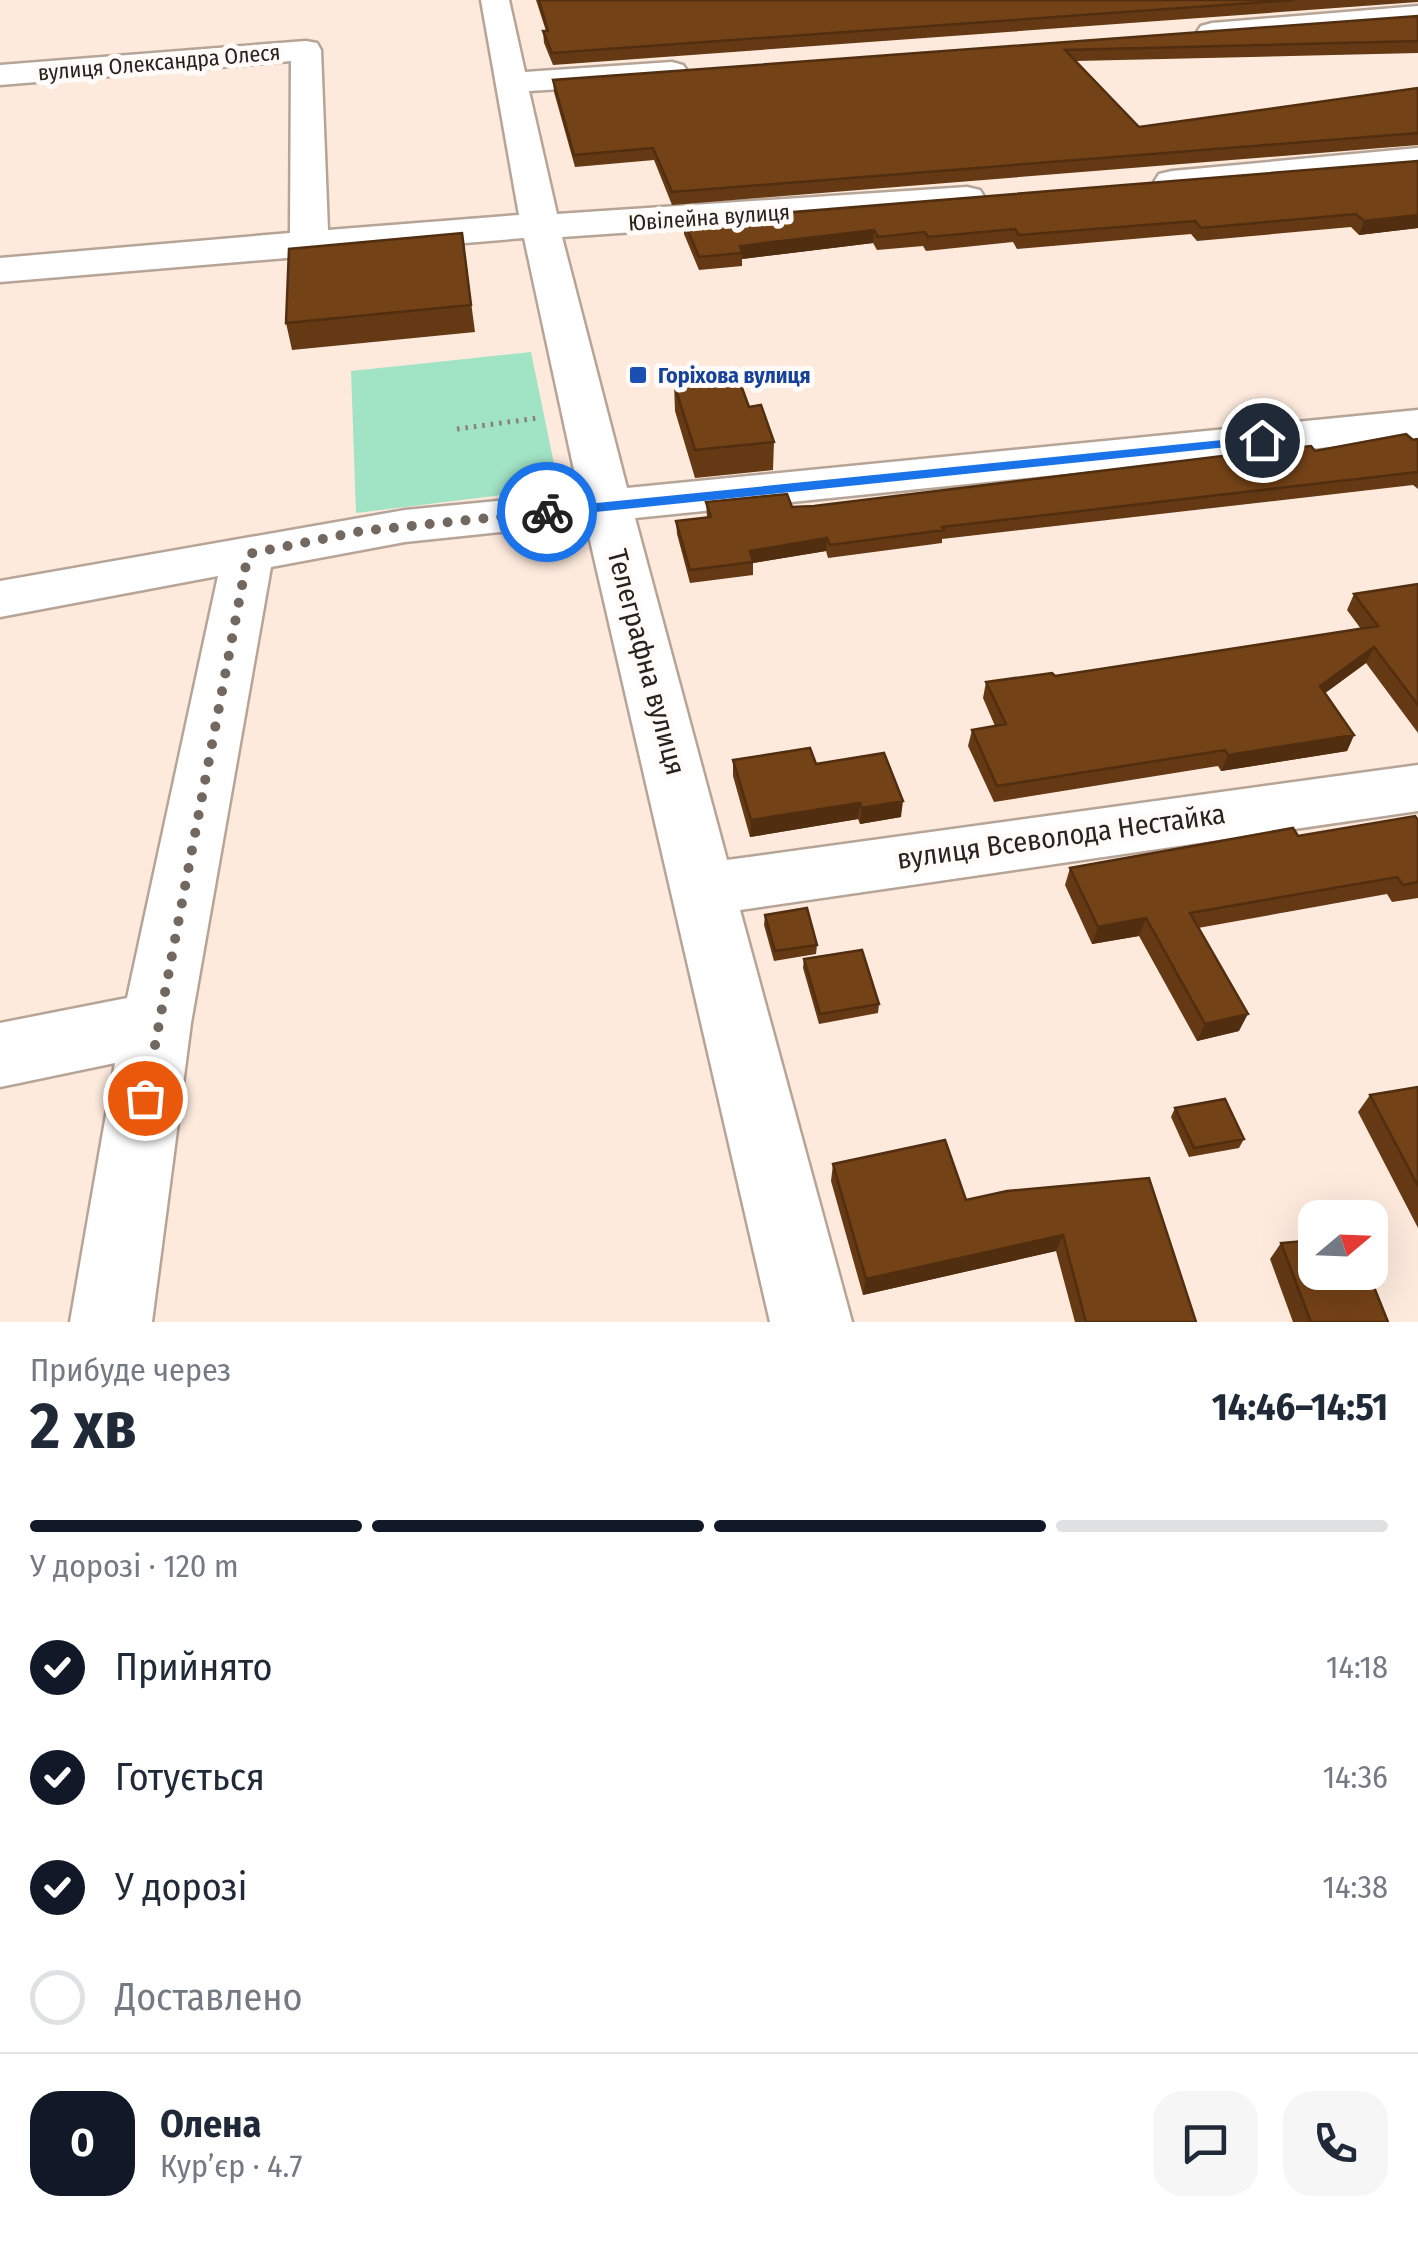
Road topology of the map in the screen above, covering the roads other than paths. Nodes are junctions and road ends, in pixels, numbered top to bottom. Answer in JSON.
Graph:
{"nodes":[{"id":1,"x":495,"y":0,"type":"edge"},
{"id":2,"x":1393,"y":0,"type":"edge"},
{"id":3,"x":1418,"y":15,"type":"edge"},
{"id":4,"x":1183,"y":34,"type":"edge"},
{"id":5,"x":701,"y":70,"type":"edge"},
{"id":6,"x":0,"y":75,"type":"edge"},
{"id":7,"x":512,"y":82,"type":"junction"},
{"id":8,"x":1418,"y":159,"type":"edge"},
{"id":9,"x":1140,"y":184,"type":"edge"},
{"id":10,"x":1004,"y":195,"type":"edge"},
{"id":11,"x":540,"y":225,"type":"junction"},
{"id":12,"x":310,"y":243,"type":"junction"},
{"id":13,"x":0,"y":270,"type":"edge"},
{"id":14,"x":1418,"y":424,"type":"edge"},
{"id":15,"x":606,"y":507,"type":"junction"},
{"id":16,"x":248,"y":554,"type":"junction"},
{"id":17,"x":0,"y":599,"type":"edge"},
{"id":18,"x":1418,"y":788,"type":"edge"},
{"id":19,"x":705,"y":888,"type":"junction"},
{"id":20,"x":156,"y":1024,"type":"junction"},
{"id":21,"x":0,"y":1055,"type":"edge"},
{"id":22,"x":111,"y":1322,"type":"edge"},
{"id":23,"x":811,"y":1322,"type":"edge"}],
"edges":[{"from":1,"to":7,"type":"street","name":"Телеграфна вулиця"},
{"from":2,"to":3,"type":"street"},
{"from":3,"to":4,"type":"street"},
{"from":5,"to":7,"type":"street"},
{"from":6,"to":12,"type":"street","name":"вулиця Олександра Олеся"},
{"from":7,"to":11,"type":"street","name":"Телеграфна вулиця"},
{"from":8,"to":9,"type":"street"},
{"from":10,"to":11,"type":"street","name":"Ювілейна вулиця"},
{"from":11,"to":12,"type":"street","name":"Ювілейна вулиця"},
{"from":11,"to":15,"type":"street","name":"Телеграфна вулиця"},
{"from":12,"to":13,"type":"street","name":"Ювілейна вулиця"},
{"from":14,"to":15,"type":"street"},
{"from":15,"to":16,"type":"street"},
{"from":15,"to":19,"type":"street","name":"Телеграфна вулиця"},
{"from":16,"to":17,"type":"street"},
{"from":16,"to":20,"type":"street"},
{"from":18,"to":19,"type":"street","name":"вулиця Всеволода Нестайка"},
{"from":19,"to":23,"type":"street","name":"Телеграфна вулиця"},
{"from":20,"to":21,"type":"street"},
{"from":20,"to":22,"type":"street"}]}
